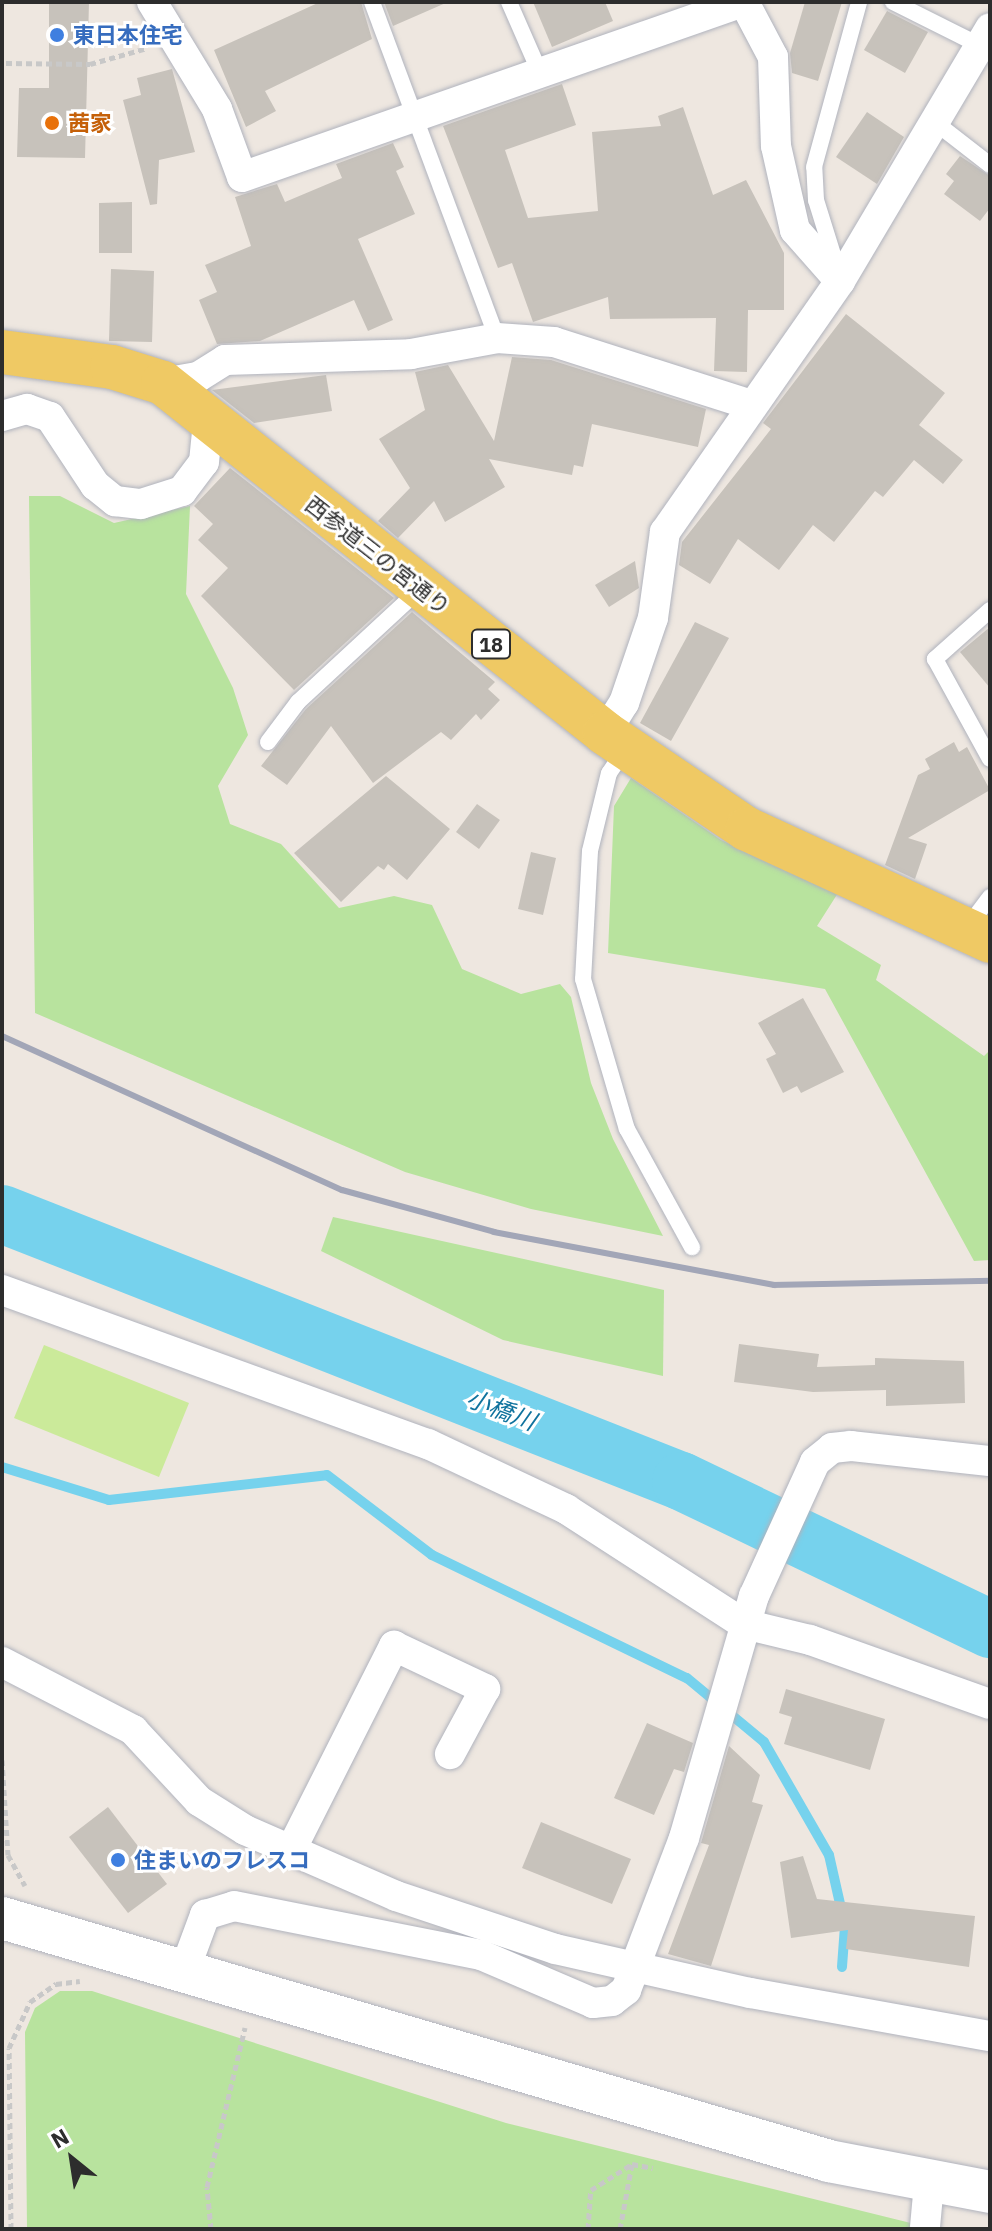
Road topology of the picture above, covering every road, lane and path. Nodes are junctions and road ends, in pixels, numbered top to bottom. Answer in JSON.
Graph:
{"nodes":[{"id":1,"x":152,"y":2,"type":"edge"},
{"id":2,"x":372,"y":2,"type":"edge"},
{"id":3,"x":509,"y":2,"type":"edge"},
{"id":4,"x":743,"y":2,"type":"edge"},
{"id":5,"x":859,"y":2,"type":"edge"},
{"id":6,"x":893,"y":2,"type":"edge"},
{"id":7,"x":984,"y":36,"type":"edge"},
{"id":8,"x":175,"y":39,"type":"junction"},
{"id":9,"x":6,"y":63,"type":"dead end"},
{"id":10,"x":540,"y":73,"type":"junction"},
{"id":11,"x":414,"y":117,"type":"junction"},
{"id":12,"x":936,"y":123,"type":"junction"},
{"id":13,"x":990,"y":165,"type":"edge"},
{"id":14,"x":840,"y":281,"type":"junction"},
{"id":15,"x":497,"y":338,"type":"junction"},
{"id":16,"x":2,"y":352,"type":"edge"},
{"id":17,"x":163,"y":383,"type":"junction"},
{"id":18,"x":748,"y":404,"type":"junction"},
{"id":19,"x":2,"y":416,"type":"edge"},
{"id":20,"x":208,"y":422,"type":"junction"},
{"id":21,"x":421,"y":588,"type":"junction"},
{"id":22,"x":990,"y":610,"type":"edge"},
{"id":23,"x":616,"y":740,"type":"junction"},
{"id":24,"x":268,"y":742,"type":"dead end"},
{"id":25,"x":990,"y":759,"type":"edge"},
{"id":26,"x":982,"y":922,"type":"edge"},
{"id":27,"x":692,"y":1247,"type":"dead end"},
{"id":28,"x":2,"y":1290,"type":"edge"},
{"id":29,"x":990,"y":1461,"type":"edge"},
{"id":30,"x":744,"y":1624,"type":"junction"},
{"id":31,"x":2,"y":1662,"type":"edge"},
{"id":32,"x":990,"y":1704,"type":"edge"},
{"id":33,"x":450,"y":1754,"type":"dead end"},
{"id":34,"x":291,"y":1850,"type":"junction"},
{"id":35,"x":2,"y":1918,"type":"edge"},
{"id":36,"x":635,"y":1965,"type":"junction"},
{"id":37,"x":185,"y":1969,"type":"junction"},
{"id":38,"x":96,"y":1984,"type":"dead end"},
{"id":39,"x":230,"y":2023,"type":"dead end"},
{"id":40,"x":245,"y":2027,"type":"junction"},
{"id":41,"x":260,"y":2032,"type":"dead end"},
{"id":42,"x":990,"y":2036,"type":"edge"},
{"id":43,"x":632,"y":2164,"type":"junction"},
{"id":44,"x":653,"y":2168,"type":"dead end"},
{"id":45,"x":929,"y":2184,"type":"junction"},
{"id":46,"x":990,"y":2192,"type":"edge"},
{"id":47,"x":925,"y":2227,"type":"edge"},
{"id":48,"x":11,"y":2229,"type":"edge"},
{"id":49,"x":211,"y":2229,"type":"edge"},
{"id":50,"x":431,"y":2229,"type":"edge"},
{"id":51,"x":442,"y":2229,"type":"edge"},
{"id":52,"x":588,"y":2229,"type":"edge"},
{"id":53,"x":620,"y":2229,"type":"edge"}],
"edges":[{"from":1,"to":8,"type":"street"},
{"from":2,"to":11,"type":"lane"},
{"from":3,"to":10,"type":"lane"},
{"from":4,"to":10,"type":"street"},
{"from":4,"to":14,"type":"street"},
{"from":5,"to":14,"type":"lane"},
{"from":6,"to":7,"type":"lane"},
{"from":7,"to":12,"type":"street"},
{"from":8,"to":9,"type":"path"},
{"from":8,"to":11,"type":"street"},
{"from":10,"to":11,"type":"street"},
{"from":11,"to":15,"type":"lane"},
{"from":12,"to":13,"type":"lane"},
{"from":12,"to":14,"type":"street"},
{"from":14,"to":18,"type":"street"},
{"from":15,"to":17,"type":"street"},
{"from":15,"to":18,"type":"street"},
{"from":16,"to":17,"type":"main road","name":"西参道三の宮通り","number":"18"},
{"from":17,"to":20,"type":"main road","name":"西参道三の宮通り","number":"18"},
{"from":18,"to":23,"type":"street"},
{"from":19,"to":20,"type":"street"},
{"from":20,"to":21,"type":"main road","name":"西参道三の宮通り","number":"18"},
{"from":21,"to":23,"type":"main road","name":"西参道三の宮通り","number":"18"},
{"from":21,"to":24,"type":"lane"},
{"from":22,"to":25,"type":"lane"},
{"from":23,"to":26,"type":"main road","name":"西参道三の宮通り","number":"18"},
{"from":23,"to":27,"type":"lane"},
{"from":28,"to":30,"type":"street"},
{"from":29,"to":30,"type":"street"},
{"from":30,"to":32,"type":"street"},
{"from":30,"to":36,"type":"street"},
{"from":31,"to":34,"type":"street"},
{"from":33,"to":34,"type":"street"},
{"from":34,"to":36,"type":"street"},
{"from":35,"to":37,"type":"street"},
{"from":36,"to":37,"type":"street"},
{"from":36,"to":42,"type":"street"},
{"from":37,"to":45,"type":"street"},
{"from":38,"to":48,"type":"path"},
{"from":39,"to":40,"type":"path"},
{"from":40,"to":41,"type":"path"},
{"from":40,"to":49,"type":"path"},
{"from":43,"to":44,"type":"path"},
{"from":43,"to":52,"type":"path"},
{"from":43,"to":53,"type":"path"},
{"from":45,"to":46,"type":"street"},
{"from":45,"to":47,"type":"street"},
{"from":50,"to":51,"type":"path"}]}
